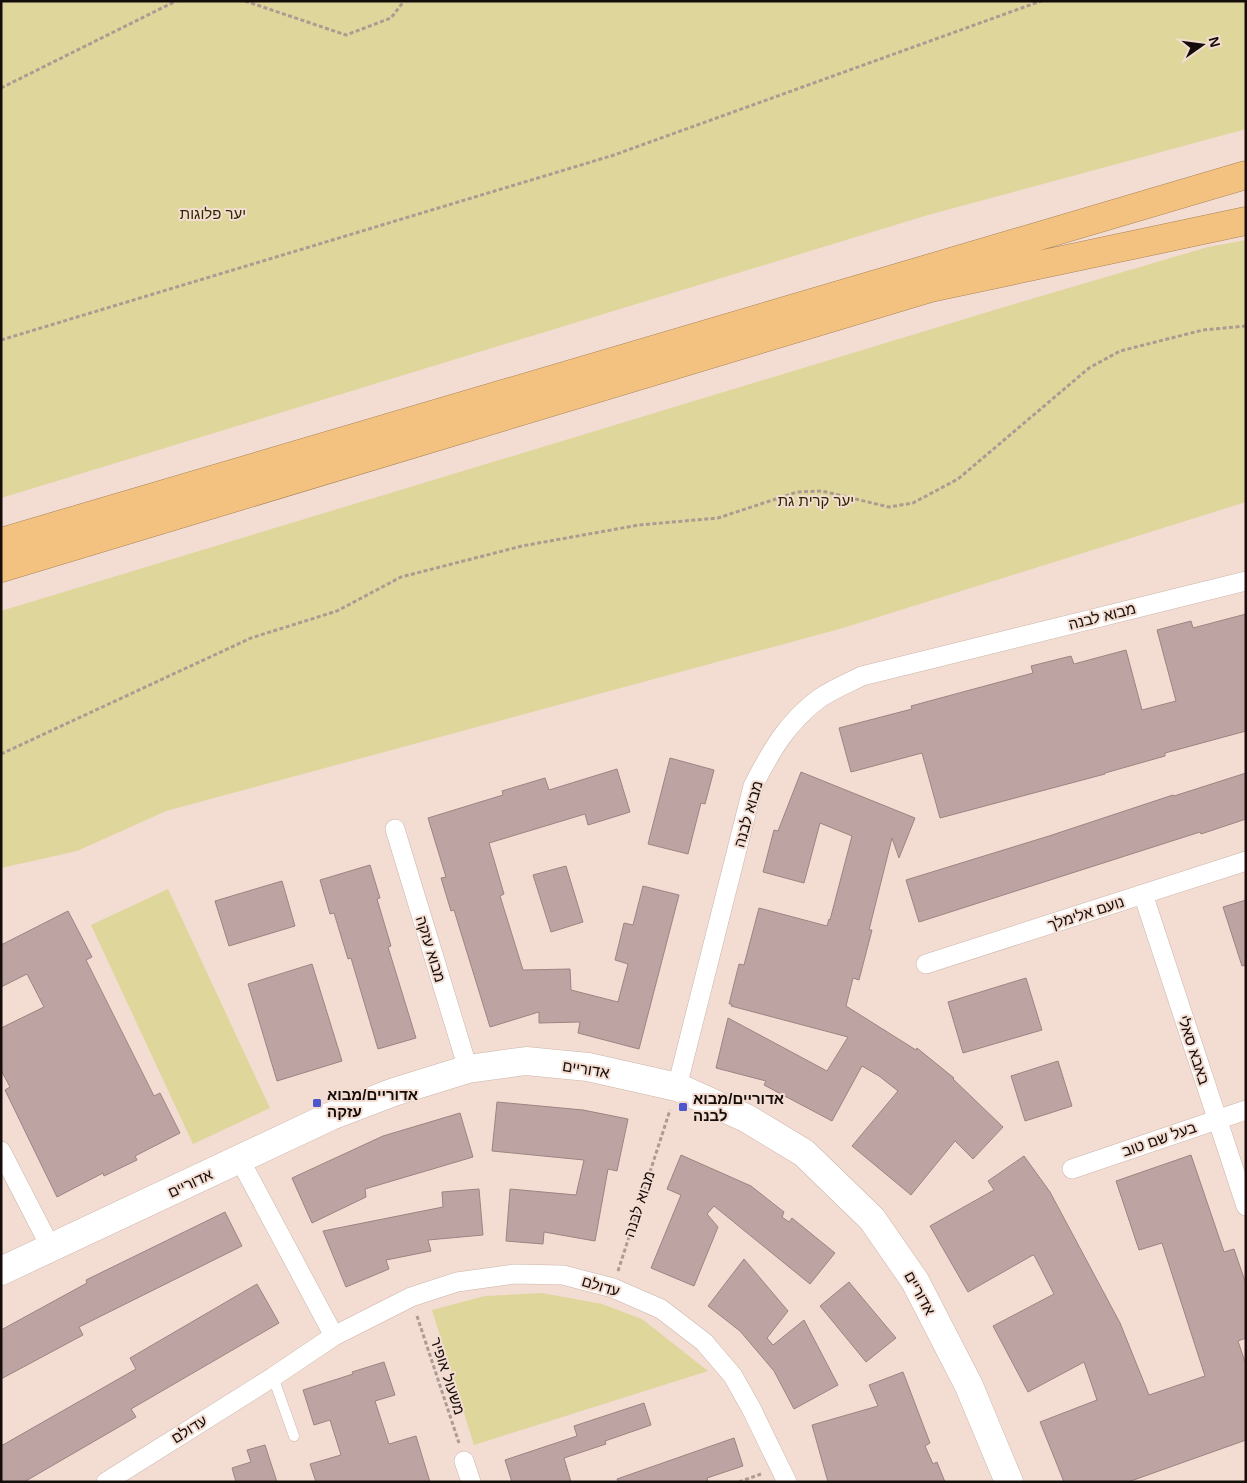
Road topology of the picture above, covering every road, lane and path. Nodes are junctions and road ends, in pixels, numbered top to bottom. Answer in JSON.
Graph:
{"nodes":[{"id":1,"x":176,"y":1,"type":"edge"},
{"id":2,"x":245,"y":1,"type":"edge"},
{"id":3,"x":404,"y":1,"type":"edge"},
{"id":4,"x":1041,"y":1,"type":"edge"},
{"id":5,"x":1,"y":88,"type":"edge"},
{"id":6,"x":1246,"y":175,"type":"edge"},
{"id":7,"x":1246,"y":221,"type":"edge"},
{"id":8,"x":1246,"y":326,"type":"edge"},
{"id":9,"x":1,"y":340,"type":"edge"},
{"id":10,"x":1,"y":542,"type":"edge"},
{"id":11,"x":1,"y":568,"type":"edge"},
{"id":12,"x":1246,"y":581,"type":"edge"},
{"id":13,"x":1,"y":754,"type":"edge"},
{"id":14,"x":395,"y":829,"type":"dead end"},
{"id":15,"x":1246,"y":861,"type":"edge"},
{"id":16,"x":1143,"y":894,"type":"junction"},
{"id":17,"x":926,"y":964,"type":"dead end"},
{"id":18,"x":468,"y":1069,"type":"junction"},
{"id":19,"x":677,"y":1087,"type":"junction"},
{"id":20,"x":1246,"y":1110,"type":"edge"},
{"id":21,"x":1217,"y":1120,"type":"junction"},
{"id":22,"x":1,"y":1150,"type":"edge"},
{"id":23,"x":240,"y":1160,"type":"junction"},
{"id":24,"x":1072,"y":1169,"type":"dead end"},
{"id":25,"x":1246,"y":1206,"type":"edge"},
{"id":26,"x":51,"y":1248,"type":"junction"},
{"id":27,"x":1,"y":1271,"type":"edge"},
{"id":28,"x":612,"y":1288,"type":"junction"},
{"id":29,"x":411,"y":1298,"type":"junction"},
{"id":30,"x":334,"y":1336,"type":"junction"},
{"id":31,"x":273,"y":1377,"type":"junction"},
{"id":32,"x":294,"y":1436,"type":"dead end"},
{"id":33,"x":464,"y":1461,"type":"joint"},
{"id":34,"x":116,"y":1479,"type":"edge"},
{"id":35,"x":471,"y":1482,"type":"edge"},
{"id":36,"x":787,"y":1482,"type":"edge"},
{"id":37,"x":1009,"y":1482,"type":"edge"}],
"edges":[{"from":1,"to":5,"type":"path"},
{"from":2,"to":3,"type":"path"},
{"from":4,"to":9,"type":"path"},
{"from":6,"to":10,"type":"highway"},
{"from":7,"to":11,"type":"highway"},
{"from":8,"to":13,"type":"path"},
{"from":12,"to":19,"type":"street","name":"מבוא לבנה"},
{"from":14,"to":18,"type":"street","name":"מבוא עזקה"},
{"from":15,"to":16,"type":"street","name":"נועם אלימלך"},
{"from":16,"to":17,"type":"street","name":"נועם אלימלך"},
{"from":16,"to":21,"type":"street","name":"באבא סאלי"},
{"from":18,"to":19,"type":"street","name":"אדוריים"},
{"from":18,"to":23,"type":"street","name":"אדוריים"},
{"from":19,"to":28,"type":"path","name":"מבוא לבנה"},
{"from":19,"to":37,"type":"street","name":"אדוריים"},
{"from":20,"to":21,"type":"street","name":"בעל שם טוב"},
{"from":21,"to":24,"type":"street","name":"בעל שם טוב"},
{"from":21,"to":25,"type":"street","name":"באבא סאלי"},
{"from":22,"to":26,"type":"street"},
{"from":23,"to":26,"type":"street","name":"אדוריים"},
{"from":23,"to":30,"type":"street"},
{"from":26,"to":27,"type":"street","name":"אדוריים"},
{"from":28,"to":29,"type":"street","name":"עדולם"},
{"from":28,"to":36,"type":"street","name":"עדולם"},
{"from":29,"to":30,"type":"street","name":"עדולם"},
{"from":29,"to":33,"type":"path","name":"משעול אופיר"},
{"from":30,"to":31,"type":"street","name":"עדולם"},
{"from":31,"to":32,"type":"lane"},
{"from":31,"to":34,"type":"street","name":"עדולם"},
{"from":33,"to":35,"type":"street"}]}
